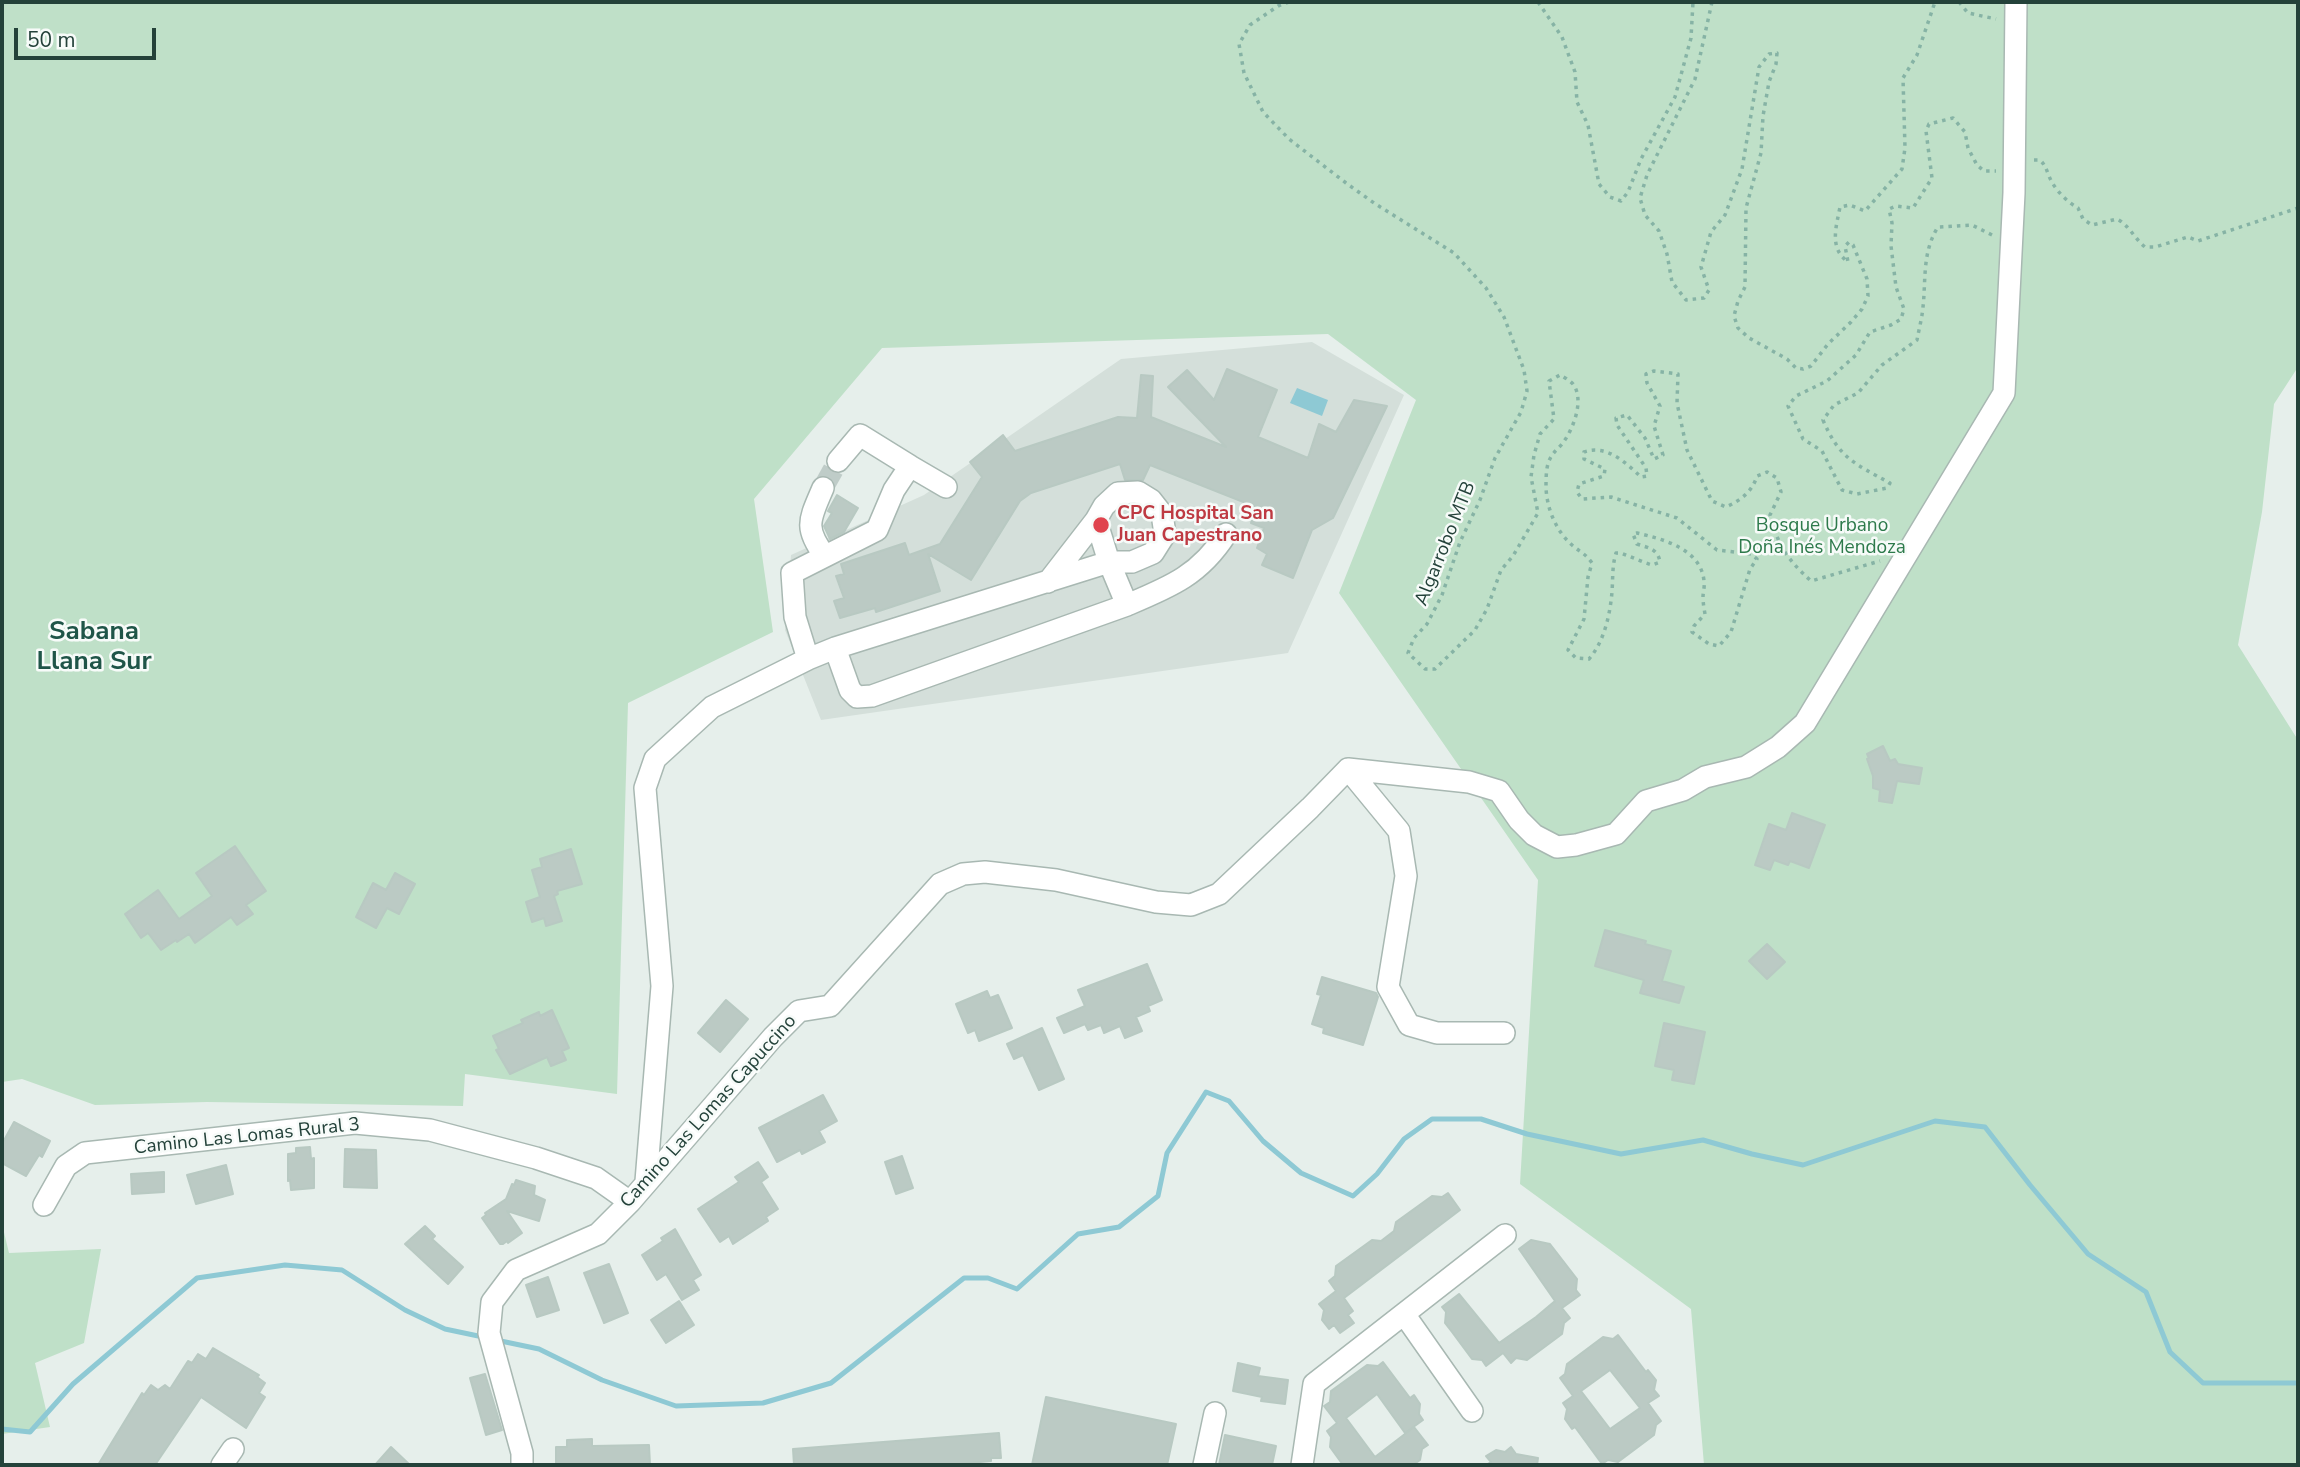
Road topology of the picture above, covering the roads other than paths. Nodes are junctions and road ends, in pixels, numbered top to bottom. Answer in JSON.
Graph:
{"nodes":[{"id":1,"x":2011,"y":7,"type":"edge"},
{"id":2,"x":838,"y":461,"type":"tunnel mouth"},
{"id":3,"x":909,"y":466,"type":"junction"},
{"id":4,"x":946,"y":487,"type":"dead end"},
{"id":5,"x":823,"y":488,"type":"tunnel mouth"},
{"id":6,"x":1096,"y":520,"type":"junction"},
{"id":7,"x":1226,"y":534,"type":"dead end"},
{"id":8,"x":819,"y":548,"type":"junction"},
{"id":9,"x":1110,"y":562,"type":"junction"},
{"id":10,"x":1047,"y":582,"type":"junction"},
{"id":11,"x":1127,"y":605,"type":"junction"},
{"id":12,"x":835,"y":648,"type":"junction"},
{"id":13,"x":808,"y":659,"type":"junction"},
{"id":14,"x":1348,"y":769,"type":"junction"},
{"id":15,"x":1504,"y":1033,"type":"dead end"},
{"id":16,"x":646,"y":1181,"type":"junction"},
{"id":17,"x":630,"y":1202,"type":"junction"},
{"id":18,"x":44,"y":1205,"type":"dead end"},
{"id":19,"x":1504,"y":1235,"type":"dead end"},
{"id":20,"x":1404,"y":1314,"type":"junction"},
{"id":21,"x":1472,"y":1411,"type":"dead end"},
{"id":22,"x":1215,"y":1413,"type":"dead end"},
{"id":23,"x":522,"y":1465,"type":"edge"},
{"id":24,"x":1204,"y":1465,"type":"edge"},
{"id":25,"x":1302,"y":1465,"type":"edge"}],
"edges":[{"from":1,"to":14,"type":"street"},
{"from":2,"to":3,"type":"street"},
{"from":3,"to":4,"type":"street"},
{"from":3,"to":8,"type":"street"},
{"from":5,"to":8,"type":"street"},
{"from":6,"to":9,"type":"street"},
{"from":6,"to":9,"type":"street"},
{"from":6,"to":10,"type":"street"},
{"from":7,"to":11,"type":"street"},
{"from":8,"to":13,"type":"street"},
{"from":9,"to":10,"type":"street"},
{"from":9,"to":11,"type":"street"},
{"from":10,"to":12,"type":"street"},
{"from":11,"to":12,"type":"street"},
{"from":12,"to":13,"type":"street"},
{"from":13,"to":16,"type":"street"},
{"from":14,"to":15,"type":"street"},
{"from":14,"to":16,"type":"street","name":"Camino Las Lomas Capuccino"},
{"from":16,"to":17,"type":"street","name":"Camino Las Lomas Capuccino"},
{"from":17,"to":18,"type":"street","name":"Camino Las Lomas Rural 3"},
{"from":17,"to":23,"type":"street","name":"Camino Las Lomas Capuccino"},
{"from":19,"to":20,"type":"street"},
{"from":20,"to":21,"type":"street"},
{"from":20,"to":25,"type":"street"},
{"from":22,"to":24,"type":"street"}]}
